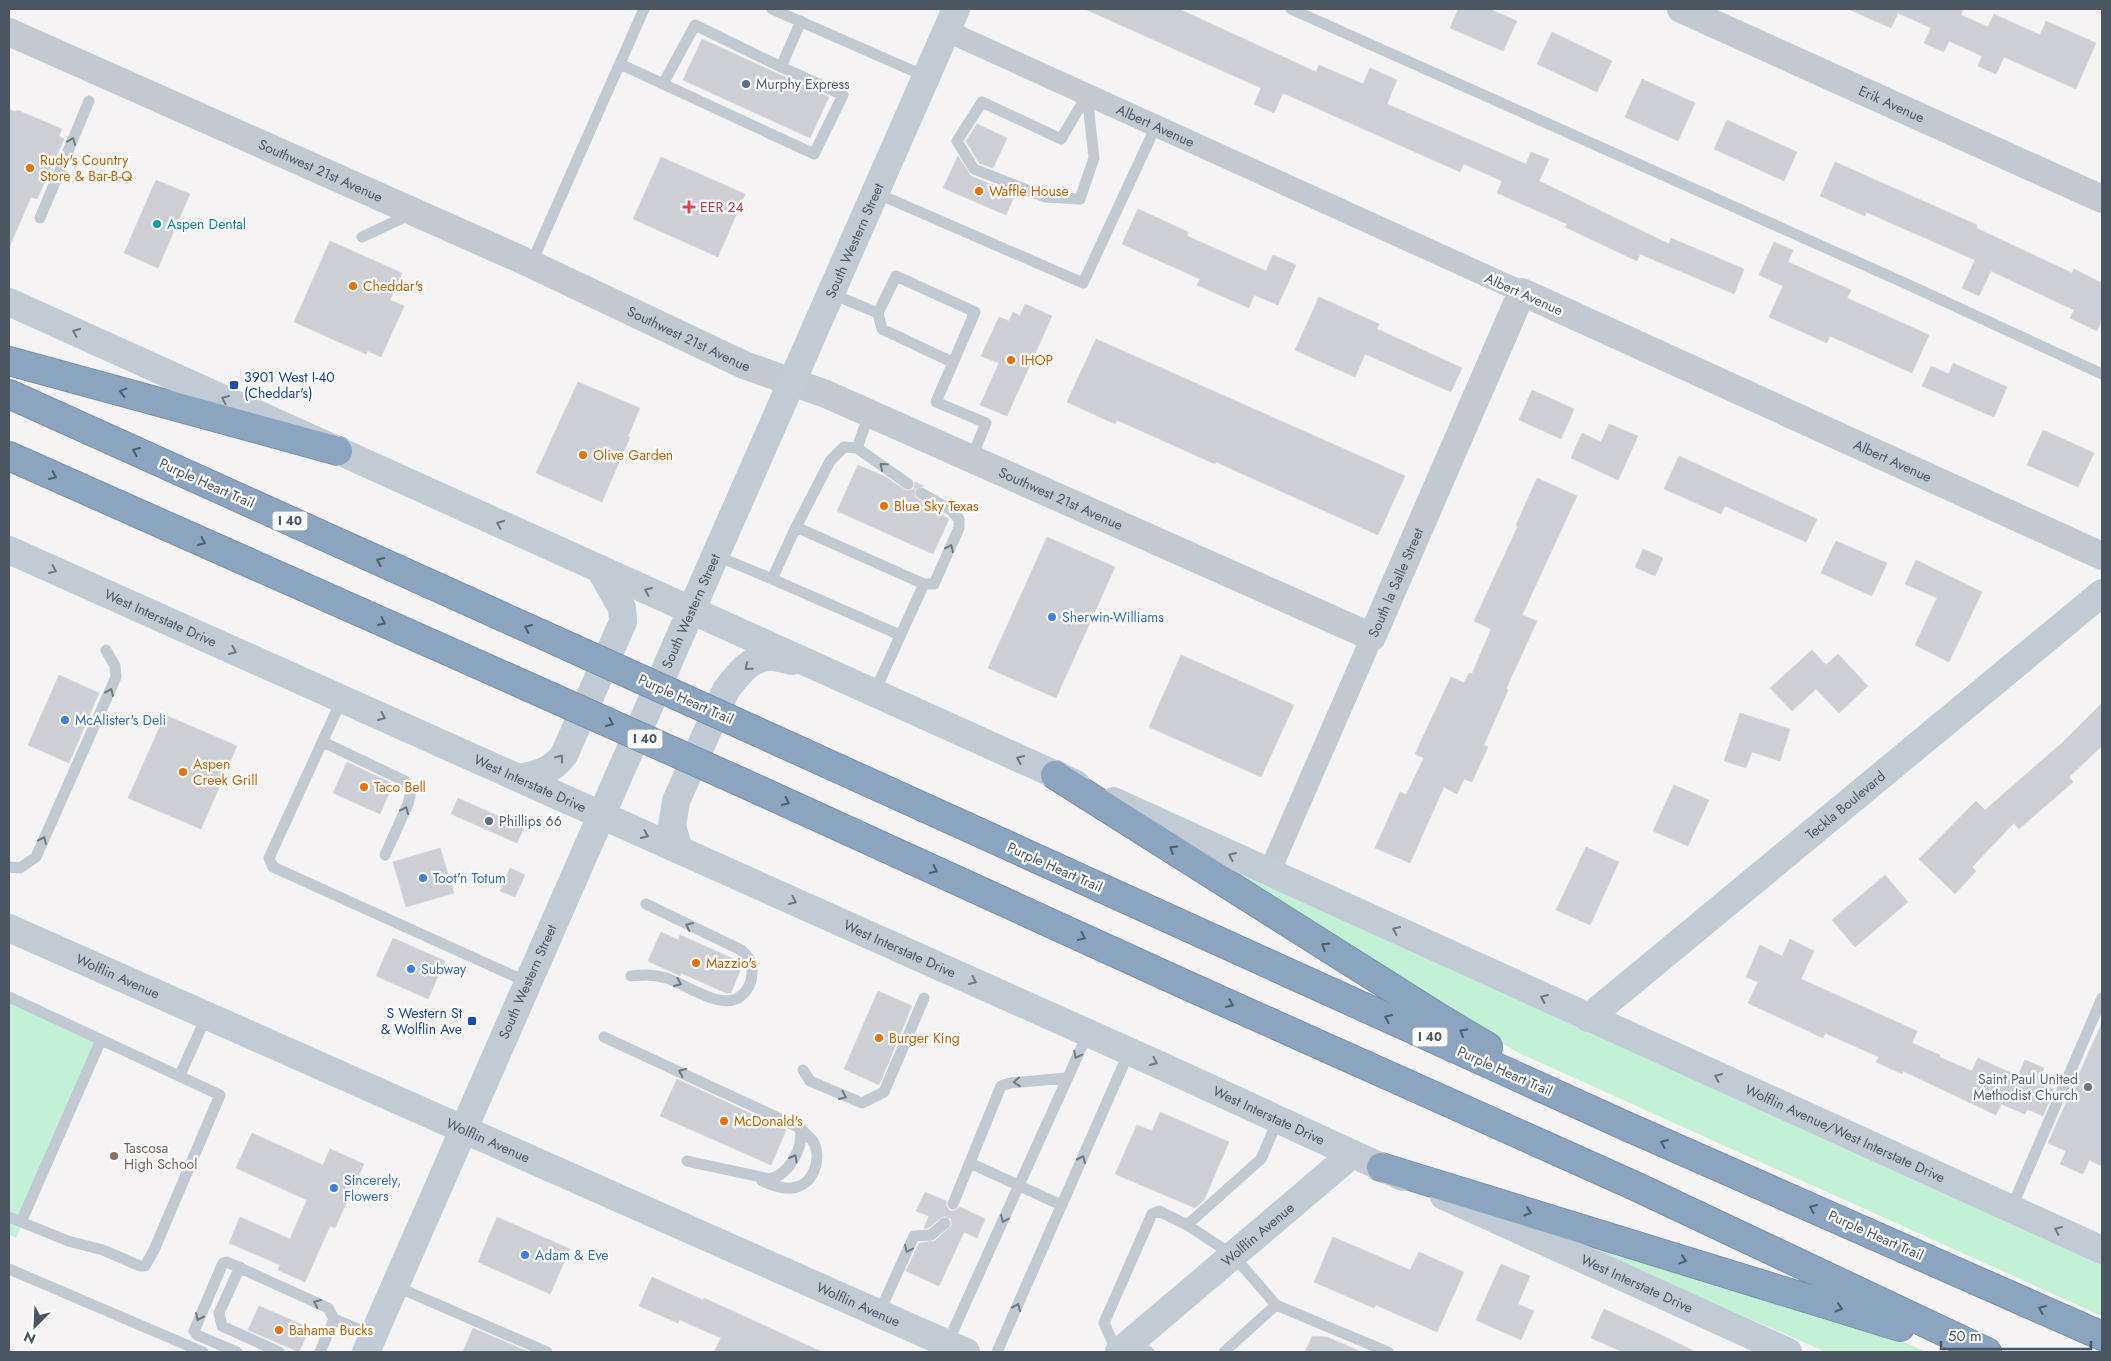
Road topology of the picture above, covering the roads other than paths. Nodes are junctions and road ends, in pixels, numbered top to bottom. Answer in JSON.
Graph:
{"nodes":[{"id":1,"x":644,"y":9,"type":"edge"},
{"id":2,"x":772,"y":9,"type":"edge"},
{"id":3,"x":1291,"y":9,"type":"edge"},
{"id":4,"x":1681,"y":9,"type":"edge"},
{"id":5,"x":952,"y":20,"type":"edge"},
{"id":6,"x":801,"y":22,"type":"junction"},
{"id":7,"x":9,"y":32,"type":"edge"},
{"id":8,"x":620,"y":64,"type":"junction"},
{"id":9,"x":786,"y":72,"type":"junction"},
{"id":10,"x":927,"y":77,"type":"junction"},
{"id":11,"x":664,"y":84,"type":"junction"},
{"id":12,"x":1087,"y":95,"type":"junction"},
{"id":13,"x":89,"y":101,"type":"dead end"},
{"id":14,"x":732,"y":102,"type":"dead end"},
{"id":15,"x":727,"y":113,"type":"junction"},
{"id":16,"x":767,"y":119,"type":"dead end"},
{"id":17,"x":1156,"y":126,"type":"junction"},
{"id":18,"x":762,"y":129,"type":"junction"},
{"id":19,"x":791,"y":129,"type":"dead end"},
{"id":20,"x":786,"y":140,"type":"junction"},
{"id":21,"x":876,"y":193,"type":"junction"},
{"id":22,"x":2102,"y":200,"type":"edge"},
{"id":23,"x":414,"y":212,"type":"junction"},
{"id":24,"x":40,"y":218,"type":"dead end"},
{"id":25,"x":362,"y":237,"type":"dead end"},
{"id":26,"x":531,"y":264,"type":"junction"},
{"id":27,"x":1522,"y":292,"type":"junction"},
{"id":28,"x":832,"y":294,"type":"junction"},
{"id":29,"x":9,"y":302,"type":"edge"},
{"id":30,"x":878,"y":313,"type":"junction"},
{"id":31,"x":9,"y":361,"type":"edge"},
{"id":32,"x":952,"y":362,"type":"junction"},
{"id":33,"x":2102,"y":374,"type":"edge"},
{"id":34,"x":793,"y":382,"type":"junction"},
{"id":35,"x":9,"y":394,"type":"edge"},
{"id":36,"x":869,"y":414,"type":"junction"},
{"id":37,"x":856,"y":448,"type":"junction"},
{"id":38,"x":338,"y":451,"type":"junction"},
{"id":39,"x":9,"y":456,"type":"edge"},
{"id":40,"x":971,"y":459,"type":"junction"},
{"id":41,"x":908,"y":484,"type":"dead end"},
{"id":42,"x":921,"y":493,"type":"dead end"},
{"id":43,"x":796,"y":527,"type":"junction"},
{"id":44,"x":9,"y":550,"type":"edge"},
{"id":45,"x":717,"y":556,"type":"junction"},
{"id":46,"x":2102,"y":556,"type":"edge"},
{"id":47,"x":600,"y":569,"type":"junction"},
{"id":48,"x":772,"y":579,"type":"junction"},
{"id":49,"x":924,"y":584,"type":"junction"},
{"id":50,"x":2102,"y":592,"type":"edge"},
{"id":51,"x":693,"y":611,"type":"junction"},
{"id":52,"x":900,"y":635,"type":"junction"},
{"id":53,"x":1372,"y":637,"type":"junction"},
{"id":54,"x":106,"y":650,"type":"dead end"},
{"id":55,"x":810,"y":664,"type":"junction"},
{"id":56,"x":874,"y":693,"type":"junction"},
{"id":57,"x":342,"y":699,"type":"junction"},
{"id":58,"x":323,"y":742,"type":"junction"},
{"id":59,"x":1055,"y":775,"type":"junction"},
{"id":60,"x":518,"y":778,"type":"junction"},
{"id":61,"x":600,"y":815,"type":"junction"},
{"id":62,"x":679,"y":850,"type":"junction"},
{"id":63,"x":385,"y":855,"type":"dead end"},
{"id":64,"x":9,"y":867,"type":"edge"},
{"id":65,"x":1270,"y":873,"type":"junction"},
{"id":66,"x":646,"y":904,"type":"dead end"},
{"id":67,"x":9,"y":928,"type":"edge"},
{"id":68,"x":631,"y":976,"type":"dead end"},
{"id":69,"x":527,"y":982,"type":"junction"},
{"id":70,"x":9,"y":997,"type":"edge"},
{"id":71,"x":924,"y":998,"type":"dead end"},
{"id":72,"x":2102,"y":998,"type":"edge"},
{"id":73,"x":207,"y":1016,"type":"junction"},
{"id":74,"x":1588,"y":1018,"type":"junction"},
{"id":75,"x":1088,"y":1033,"type":"junction"},
{"id":76,"x":604,"y":1037,"type":"dead end"},
{"id":77,"x":101,"y":1040,"type":"junction"},
{"id":78,"x":1129,"y":1051,"type":"junction"},
{"id":79,"x":803,"y":1070,"type":"dead end"},
{"id":80,"x":180,"y":1075,"type":"junction"},
{"id":81,"x":1066,"y":1078,"type":"junction"},
{"id":82,"x":1278,"y":1120,"type":"junction"},
{"id":83,"x":1626,"y":1126,"type":"junction"},
{"id":84,"x":464,"y":1128,"type":"junction"},
{"id":85,"x":800,"y":1128,"type":"junction"},
{"id":86,"x":1350,"y":1154,"type":"junction"},
{"id":87,"x":687,"y":1161,"type":"dead end"},
{"id":88,"x":970,"y":1163,"type":"junction"},
{"id":89,"x":1381,"y":1167,"type":"junction"},
{"id":90,"x":742,"y":1174,"type":"junction"},
{"id":91,"x":1019,"y":1186,"type":"junction"},
{"id":92,"x":953,"y":1204,"type":"dead end"},
{"id":93,"x":1061,"y":1206,"type":"junction"},
{"id":94,"x":2011,"y":1209,"type":"junction"},
{"id":95,"x":9,"y":1217,"type":"edge"},
{"id":96,"x":21,"y":1222,"type":"junction"},
{"id":97,"x":945,"y":1224,"type":"dead end"},
{"id":98,"x":1187,"y":1225,"type":"junction"},
{"id":99,"x":2102,"y":1250,"type":"edge"},
{"id":100,"x":1233,"y":1255,"type":"junction"},
{"id":101,"x":240,"y":1267,"type":"junction"},
{"id":102,"x":9,"y":1268,"type":"edge"},
{"id":103,"x":395,"y":1286,"type":"junction"},
{"id":104,"x":1276,"y":1305,"type":"junction"},
{"id":105,"x":879,"y":1314,"type":"junction"},
{"id":106,"x":334,"y":1319,"type":"junction"},
{"id":107,"x":2102,"y":1336,"type":"edge"},
{"id":108,"x":369,"y":1344,"type":"edge"},
{"id":109,"x":956,"y":1348,"type":"edge"},
{"id":110,"x":1128,"y":1349,"type":"edge"},
{"id":111,"x":204,"y":1352,"type":"edge"},
{"id":112,"x":237,"y":1352,"type":"edge"},
{"id":113,"x":279,"y":1352,"type":"edge"},
{"id":114,"x":320,"y":1352,"type":"edge"},
{"id":115,"x":548,"y":1352,"type":"edge"},
{"id":116,"x":997,"y":1352,"type":"edge"},
{"id":117,"x":1224,"y":1352,"type":"edge"},
{"id":118,"x":1388,"y":1352,"type":"edge"},
{"id":119,"x":1788,"y":1352,"type":"edge"},
{"id":120,"x":1985,"y":1352,"type":"edge"}],
"edges":[{"from":1,"to":8,"type":"lane"},
{"from":2,"to":6,"type":"lane"},
{"from":3,"to":33,"type":"lane"},
{"from":4,"to":22,"type":"street","name":"Erik Avenue"},
{"from":5,"to":10,"type":"main road","name":"South Western Street"},
{"from":5,"to":12,"type":"street","name":"Albert Avenue"},
{"from":6,"to":9,"type":"lane"},
{"from":6,"to":10,"type":"lane"},
{"from":7,"to":23,"type":"street","name":"Southwest 21st Avenue"},
{"from":8,"to":11,"type":"lane"},
{"from":8,"to":26,"type":"lane"},
{"from":9,"to":11,"type":"lane"},
{"from":9,"to":20,"type":"lane"},
{"from":10,"to":21,"type":"main road","name":"South Western Street"},
{"from":11,"to":15,"type":"lane"},
{"from":12,"to":12,"type":"lane"},
{"from":12,"to":17,"type":"street","name":"Albert Avenue"},
{"from":24,"to":13,"type":"lane","one_way":true},
{"from":14,"to":15,"type":"lane"},
{"from":15,"to":18,"type":"lane"},
{"from":16,"to":18,"type":"lane"},
{"from":17,"to":21,"type":"lane"},
{"from":17,"to":27,"type":"street","name":"Albert Avenue"},
{"from":18,"to":20,"type":"lane"},
{"from":19,"to":20,"type":"lane"},
{"from":21,"to":28,"type":"main road","name":"South Western Street"},
{"from":23,"to":25,"type":"lane"},
{"from":23,"to":26,"type":"street","name":"Southwest 21st Avenue"},
{"from":26,"to":34,"type":"street","name":"Southwest 21st Avenue"},
{"from":27,"to":46,"type":"street","name":"Albert Avenue"},
{"from":27,"to":53,"type":"street","name":"South la Salle Street"},
{"from":28,"to":30,"type":"lane"},
{"from":28,"to":34,"type":"main road","name":"South Western Street"},
{"from":38,"to":29,"type":"main road","one_way":true},
{"from":30,"to":32,"type":"lane"},
{"from":30,"to":32,"type":"lane"},
{"from":38,"to":31,"type":"highway","one_way":true},
{"from":32,"to":40,"type":"lane"},
{"from":34,"to":36,"type":"street","name":"Southwest 21st Avenue"},
{"from":34,"to":45,"type":"main road","name":"South Western Street"},
{"from":83,"to":35,"type":"highway","name":"Purple Heart Trail","number":"I 40","one_way":true,"bridge":true},
{"from":36,"to":37,"type":"lane"},
{"from":36,"to":40,"type":"street","name":"Southwest 21st Avenue"},
{"from":41,"to":37,"type":"lane","one_way":true},
{"from":37,"to":43,"type":"lane"},
{"from":47,"to":38,"type":"main road","one_way":true},
{"from":39,"to":120,"type":"highway","number":"I 40","one_way":true,"bridge":true},
{"from":40,"to":53,"type":"street","name":"Southwest 21st Avenue"},
{"from":49,"to":42,"type":"lane","one_way":true},
{"from":43,"to":48,"type":"lane"},
{"from":43,"to":49,"type":"lane"},
{"from":44,"to":57,"type":"main road","name":"West Interstate Drive","one_way":true},
{"from":45,"to":48,"type":"lane"},
{"from":45,"to":51,"type":"main road","name":"South Western Street"},
{"from":51,"to":47,"type":"main road","one_way":true},
{"from":60,"to":47,"type":"main road","one_way":true},
{"from":48,"to":52,"type":"lane"},
{"from":49,"to":52,"type":"lane"},
{"from":50,"to":74,"type":"main road","name":"Teckla Boulevard"},
{"from":51,"to":55,"type":"main road"},
{"from":51,"to":61,"type":"main road","name":"South Western Street"},
{"from":52,"to":56,"type":"lane"},
{"from":53,"to":65,"type":"street","name":"South la Salle Street"},
{"from":64,"to":54,"type":"lane","one_way":true},
{"from":55,"to":56,"type":"main road"},
{"from":55,"to":62,"type":"main road","one_way":true},
{"from":59,"to":56,"type":"main road","one_way":true},
{"from":57,"to":58,"type":"lane"},
{"from":57,"to":60,"type":"main road","name":"West Interstate Drive","one_way":true},
{"from":63,"to":58,"type":"lane","one_way":true},
{"from":58,"to":69,"type":"lane"},
{"from":65,"to":59,"type":"main road","one_way":true},
{"from":83,"to":59,"type":"highway","one_way":true},
{"from":60,"to":61,"type":"main road","name":"West Interstate Drive"},
{"from":61,"to":62,"type":"main road","name":"West Interstate Drive","one_way":true},
{"from":61,"to":69,"type":"main road","name":"South Western Street"},
{"from":62,"to":75,"type":"main road","name":"West Interstate Drive","one_way":true},
{"from":74,"to":65,"type":"main road","one_way":true},
{"from":68,"to":66,"type":"lane","one_way":true},
{"from":67,"to":73,"type":"main road","name":"Wolflin Avenue"},
{"from":69,"to":84,"type":"main road","name":"South Western Street"},
{"from":70,"to":77,"type":"lane"},
{"from":79,"to":71,"type":"lane","one_way":true},
{"from":72,"to":94,"type":"lane"},
{"from":73,"to":80,"type":"lane"},
{"from":73,"to":84,"type":"main road","name":"Wolflin Avenue"},
{"from":94,"to":74,"type":"main road","name":"Wolflin Avenue/West Interstate Drive","one_way":true},
{"from":75,"to":78,"type":"main road","name":"West Interstate Drive"},
{"from":75,"to":81,"type":"lane","one_way":true},
{"from":85,"to":76,"type":"lane","one_way":true},
{"from":77,"to":80,"type":"lane"},
{"from":77,"to":96,"type":"lane"},
{"from":78,"to":82,"type":"main road","name":"West Interstate Drive","one_way":true},
{"from":93,"to":78,"type":"lane","one_way":true},
{"from":80,"to":96,"type":"lane"},
{"from":81,"to":88,"type":"lane","one_way":true},
{"from":81,"to":91,"type":"lane"},
{"from":82,"to":86,"type":"main road","name":"West Interstate Drive"},
{"from":82,"to":98,"type":"lane"},
{"from":107,"to":83,"type":"highway","name":"Purple Heart Trail","number":"I 40","one_way":true},
{"from":84,"to":103,"type":"main road","name":"South Western Street"},
{"from":84,"to":105,"type":"main road","name":"Wolflin Avenue"},
{"from":90,"to":85,"type":"lane","one_way":true},
{"from":85,"to":90,"type":"lane"},
{"from":86,"to":89,"type":"main road","name":"West Interstate Drive"},
{"from":86,"to":100,"type":"main road","name":"Wolflin Avenue"},
{"from":87,"to":90,"type":"lane"},
{"from":88,"to":91,"type":"lane"},
{"from":88,"to":92,"type":"lane"},
{"from":89,"to":119,"type":"main road","name":"West Interstate Drive"},
{"from":89,"to":120,"type":"highway","one_way":true},
{"from":91,"to":93,"type":"lane"},
{"from":91,"to":109,"type":"lane","one_way":true},
{"from":116,"to":93,"type":"lane","one_way":true},
{"from":99,"to":94,"type":"main road","name":"Wolflin Avenue/West Interstate Drive","one_way":true},
{"from":95,"to":96,"type":"lane"},
{"from":97,"to":105,"type":"lane","one_way":true},
{"from":98,"to":100,"type":"lane"},
{"from":98,"to":110,"type":"lane"},
{"from":100,"to":104,"type":"lane"},
{"from":100,"to":110,"type":"main road","name":"Wolflin Avenue"},
{"from":106,"to":101,"type":"lane","one_way":true},
{"from":101,"to":112,"type":"lane","one_way":true},
{"from":101,"to":113,"type":"lane"},
{"from":102,"to":111,"type":"lane"},
{"from":103,"to":108,"type":"main road","name":"South Western Street"},
{"from":103,"to":115,"type":"lane"},
{"from":104,"to":117,"type":"lane"},
{"from":104,"to":118,"type":"lane"},
{"from":105,"to":109,"type":"main road","name":"Wolflin Avenue"},
{"from":106,"to":108,"type":"lane"},
{"from":106,"to":114,"type":"lane"}]}
